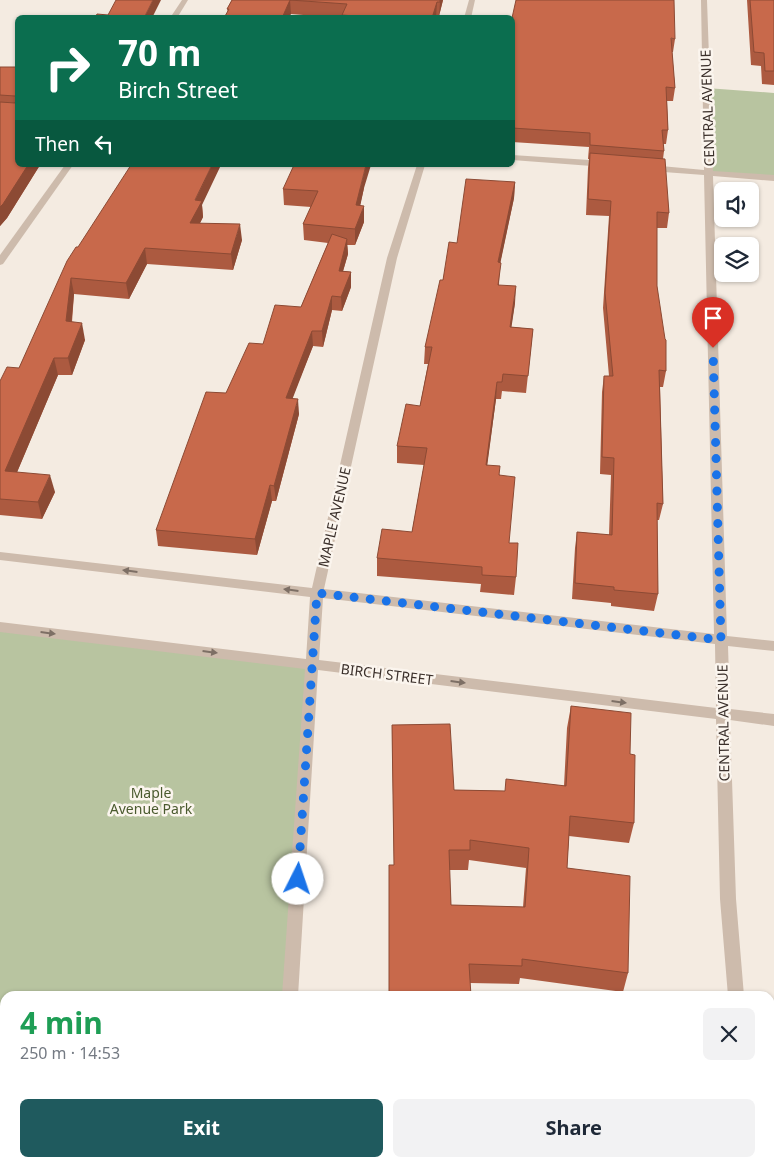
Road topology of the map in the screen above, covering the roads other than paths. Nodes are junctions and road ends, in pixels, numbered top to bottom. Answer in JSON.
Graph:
{"nodes":[{"id":1,"x":186,"y":0,"type":"edge"},
{"id":2,"x":472,"y":0,"type":"edge"},
{"id":3,"x":704,"y":0,"type":"edge"},
{"id":4,"x":175,"y":15,"type":"edge"},
{"id":5,"x":468,"y":15,"type":"edge"},
{"id":6,"x":515,"y":157,"type":"edge"},
{"id":7,"x":610,"y":165,"type":"edge"},
{"id":8,"x":68,"y":167,"type":"edge"},
{"id":9,"x":420,"y":167,"type":"edge"},
{"id":10,"x":640,"y":167,"type":"edge"},
{"id":11,"x":708,"y":173,"type":"junction"},
{"id":12,"x":774,"y":178,"type":"edge"},
{"id":13,"x":0,"y":262,"type":"edge"},
{"id":14,"x":0,"y":556,"type":"edge"},
{"id":15,"x":317,"y":593,"type":"junction"},
{"id":16,"x":0,"y":627,"type":"edge"},
{"id":17,"x":721,"y":640,"type":"junction"},
{"id":18,"x":774,"y":646,"type":"edge"},
{"id":19,"x":311,"y":665,"type":"junction"},
{"id":20,"x":723,"y":714,"type":"junction"},
{"id":21,"x":774,"y":720,"type":"edge"},
{"id":22,"x":290,"y":991,"type":"edge"},
{"id":23,"x":736,"y":991,"type":"edge"}],
"edges":[{"from":1,"to":4,"type":"street"},
{"from":2,"to":5,"type":"street"},
{"from":3,"to":11,"type":"street","name":"CENTRAL AVENUE"},
{"from":6,"to":7,"type":"street"},
{"from":8,"to":13,"type":"street"},
{"from":9,"to":15,"type":"street","name":"MAPLE AVENUE"},
{"from":10,"to":11,"type":"street"},
{"from":11,"to":12,"type":"street"},
{"from":11,"to":17,"type":"street","name":"CENTRAL AVENUE"},
{"from":15,"to":14,"type":"street","one_way":true},
{"from":15,"to":17,"type":"street"},
{"from":15,"to":19,"type":"street","name":"MAPLE AVENUE"},
{"from":16,"to":19,"type":"street","name":"BIRCH STREET","one_way":true},
{"from":17,"to":18,"type":"street"},
{"from":17,"to":20,"type":"street","name":"CENTRAL AVENUE"},
{"from":19,"to":20,"type":"street","name":"BIRCH STREET","one_way":true},
{"from":19,"to":22,"type":"street","name":"MAPLE AVENUE"},
{"from":20,"to":21,"type":"street","name":"BIRCH STREET"},
{"from":20,"to":23,"type":"street","name":"CENTRAL AVENUE"}]}
